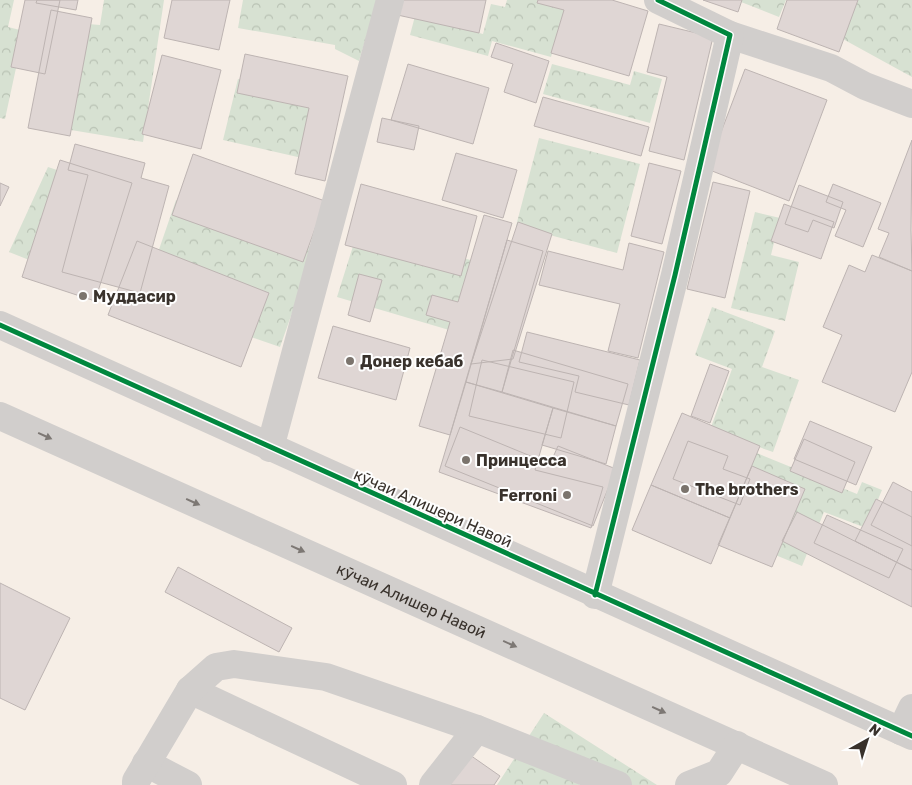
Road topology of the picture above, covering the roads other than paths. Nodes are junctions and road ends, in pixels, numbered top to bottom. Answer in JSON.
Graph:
{"nodes":[{"id":1,"x":390,"y":0,"type":"edge"},
{"id":2,"x":658,"y":0,"type":"edge"},
{"id":3,"x":730,"y":35,"type":"junction"},
{"id":4,"x":912,"y":104,"type":"edge"},
{"id":5,"x":0,"y":325,"type":"edge"},
{"id":6,"x":0,"y":416,"type":"edge"},
{"id":7,"x":270,"y":448,"type":"junction"},
{"id":8,"x":595,"y":595,"type":"junction"},
{"id":9,"x":190,"y":690,"type":"junction"},
{"id":10,"x":908,"y":725,"type":"edge"},
{"id":11,"x":477,"y":729,"type":"junction"},
{"id":12,"x":737,"y":745,"type":"junction"},
{"id":13,"x":141,"y":774,"type":"edge"},
{"id":14,"x":188,"y":785,"type":"edge"},
{"id":15,"x":393,"y":785,"type":"edge"},
{"id":16,"x":433,"y":785,"type":"edge"},
{"id":17,"x":618,"y":785,"type":"edge"},
{"id":18,"x":690,"y":785,"type":"edge"},
{"id":19,"x":824,"y":785,"type":"edge"}],
"edges":[{"from":1,"to":7,"type":"street"},
{"from":2,"to":3,"type":"street"},
{"from":3,"to":4,"type":"street"},
{"from":3,"to":8,"type":"street"},
{"from":5,"to":7,"type":"street","name":"кӯчаи Алишери Навоӣ"},
{"from":6,"to":12,"type":"street","name":"кӯчаи Алишер Навоӣ","one_way":true},
{"from":7,"to":8,"type":"street","name":"кӯчаи Алишери Навоӣ"},
{"from":8,"to":10,"type":"street","name":"кӯчаи Алишери Навоӣ"},
{"from":9,"to":11,"type":"street"},
{"from":9,"to":13,"type":"street"},
{"from":9,"to":15,"type":"street"},
{"from":11,"to":16,"type":"street"},
{"from":11,"to":17,"type":"street"},
{"from":12,"to":18,"type":"street"},
{"from":12,"to":19,"type":"street","name":"кӯчаи Алишер Навоӣ"},
{"from":13,"to":14,"type":"street"}]}
